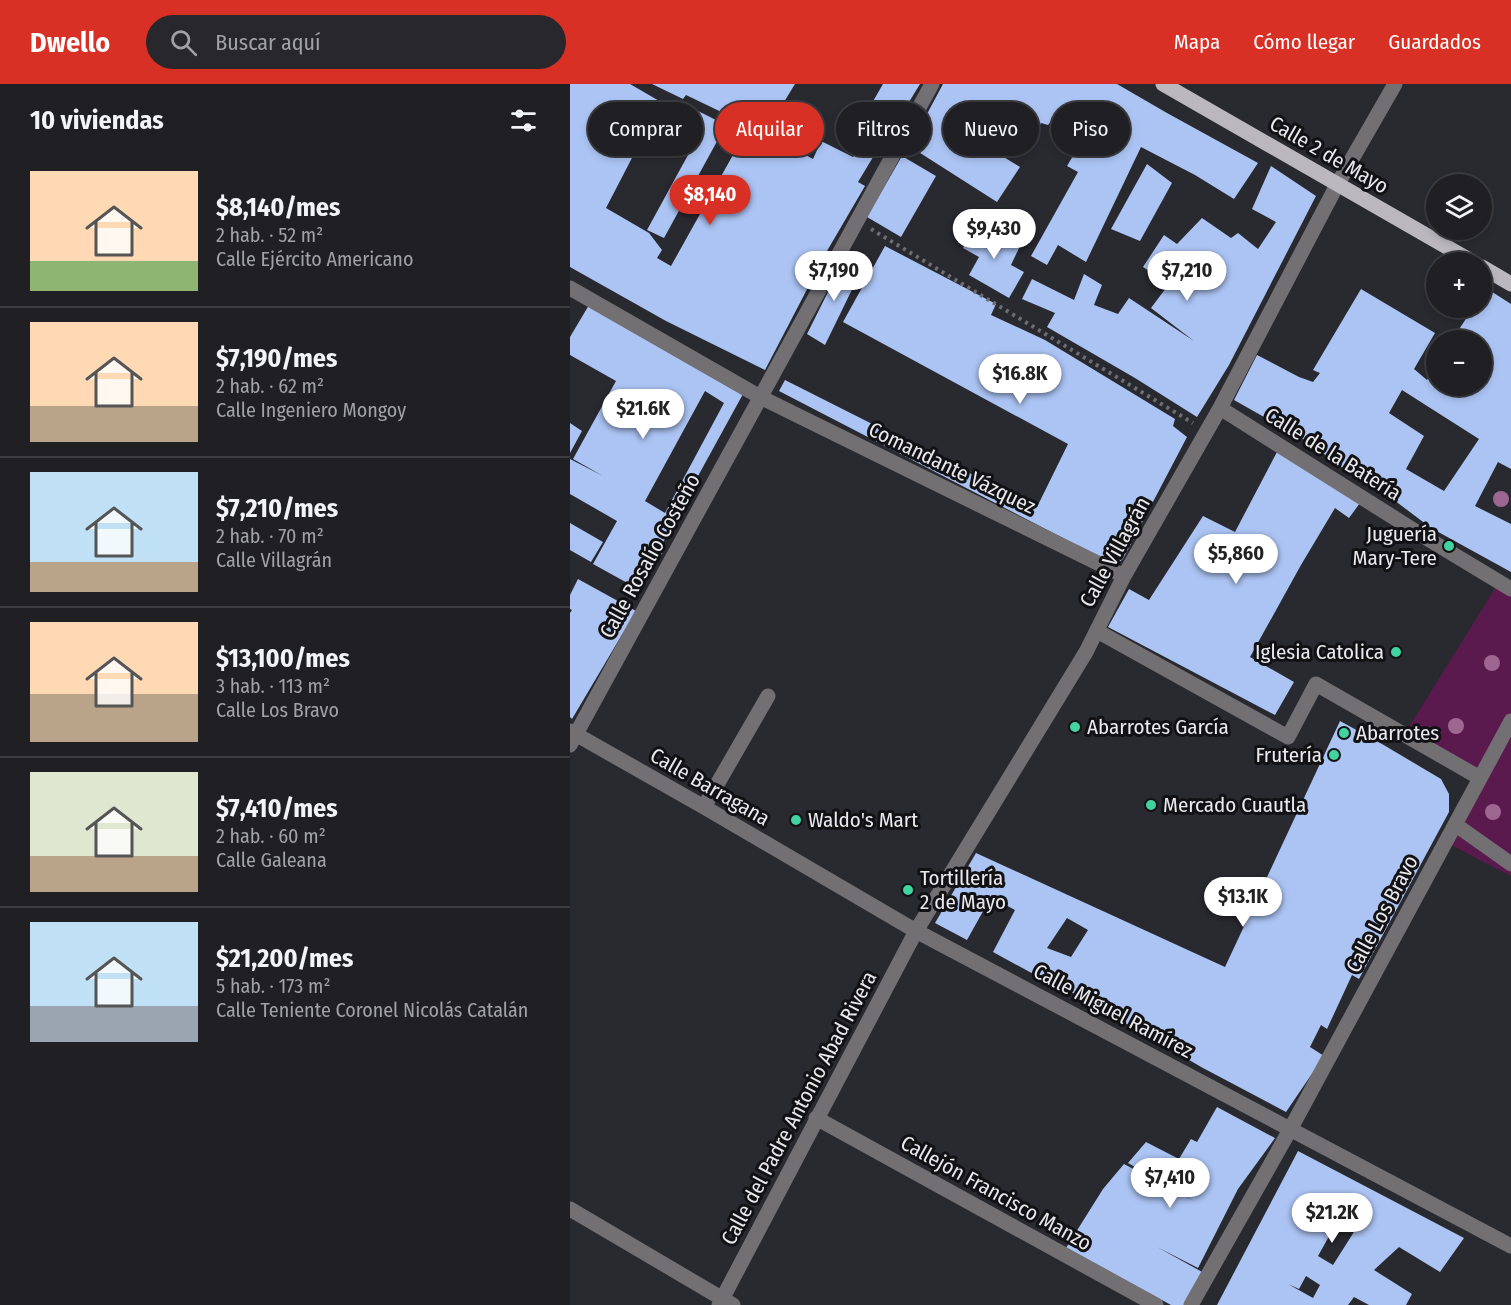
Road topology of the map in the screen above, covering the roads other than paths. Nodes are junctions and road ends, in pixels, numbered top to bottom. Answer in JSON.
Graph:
{"nodes":[{"id":1,"x":932,"y":84,"type":"edge"},
{"id":2,"x":1395,"y":84,"type":"edge"},
{"id":3,"x":1171,"y":86,"type":"edge"},
{"id":4,"x":1337,"y":184,"type":"junction"},
{"id":5,"x":1456,"y":252,"type":"edge"},
{"id":6,"x":1492,"y":273,"type":"edge"},
{"id":7,"x":1511,"y":284,"type":"edge"},
{"id":8,"x":570,"y":288,"type":"edge"},
{"id":9,"x":762,"y":398,"type":"junction"},
{"id":10,"x":1220,"y":408,"type":"junction"},
{"id":11,"x":1124,"y":576,"type":"junction"},
{"id":12,"x":1511,"y":589,"type":"edge"},
{"id":13,"x":1097,"y":631,"type":"junction"},
{"id":14,"x":768,"y":696,"type":"dead end"},
{"id":15,"x":1511,"y":721,"type":"edge"},
{"id":16,"x":572,"y":737,"type":"edge"},
{"id":17,"x":1480,"y":778,"type":"junction"},
{"id":18,"x":705,"y":807,"type":"junction"},
{"id":19,"x":1456,"y":825,"type":"junction"},
{"id":20,"x":1511,"y":864,"type":"edge"},
{"id":21,"x":916,"y":932,"type":"junction"},
{"id":22,"x":816,"y":1118,"type":"junction"},
{"id":23,"x":1291,"y":1128,"type":"junction"},
{"id":24,"x":570,"y":1209,"type":"edge"},
{"id":25,"x":1511,"y":1246,"type":"edge"},
{"id":26,"x":724,"y":1303,"type":"edge"},
{"id":27,"x":1156,"y":1305,"type":"edge"},
{"id":28,"x":1191,"y":1305,"type":"edge"}],
"edges":[{"from":1,"to":9,"type":"street","name":"Calle Rosalío Costeño"},
{"from":2,"to":4,"type":"street","name":"Calle Villagrán"},
{"from":3,"to":4,"type":"main road","name":"Calle 2 de Mayo"},
{"from":4,"to":5,"type":"main road","name":"Calle 2 de Mayo"},
{"from":4,"to":10,"type":"street","name":"Calle Villagrán"},
{"from":6,"to":7,"type":"main road"},
{"from":8,"to":9,"type":"street","name":"Comandante Vázquez"},
{"from":9,"to":11,"type":"street","name":"Comandante Vázquez"},
{"from":9,"to":16,"type":"street","name":"Calle Rosalío Costeño"},
{"from":10,"to":11,"type":"street","name":"Calle Villagrán"},
{"from":10,"to":12,"type":"street","name":"Calle de la Batería"},
{"from":11,"to":13,"type":"street","name":"Calle Villagrán"},
{"from":13,"to":17,"type":"street"},
{"from":13,"to":21,"type":"street","name":"Calle Villagrán"},
{"from":14,"to":18,"type":"street"},
{"from":15,"to":17,"type":"street","name":"Calle Los Bravo"},
{"from":16,"to":18,"type":"street","name":"Calle Barragana"},
{"from":17,"to":19,"type":"street","name":"Calle Los Bravo"},
{"from":18,"to":21,"type":"street","name":"Calle Barragana"},
{"from":19,"to":20,"type":"street"},
{"from":19,"to":23,"type":"street","name":"Calle Los Bravo"},
{"from":21,"to":22,"type":"street","name":"Calle del Padre Antonio Abad Rivera"},
{"from":21,"to":23,"type":"street","name":"Calle Miguel Ramírez"},
{"from":22,"to":26,"type":"street","name":"Calle del Padre Antonio Abad Rivera"},
{"from":22,"to":27,"type":"street","name":"Callejón Francisco Manzo"},
{"from":23,"to":25,"type":"street","name":"Calle Miguel Ramírez"},
{"from":23,"to":28,"type":"street","name":"Calle Los Bravo"},
{"from":24,"to":26,"type":"street"}]}
